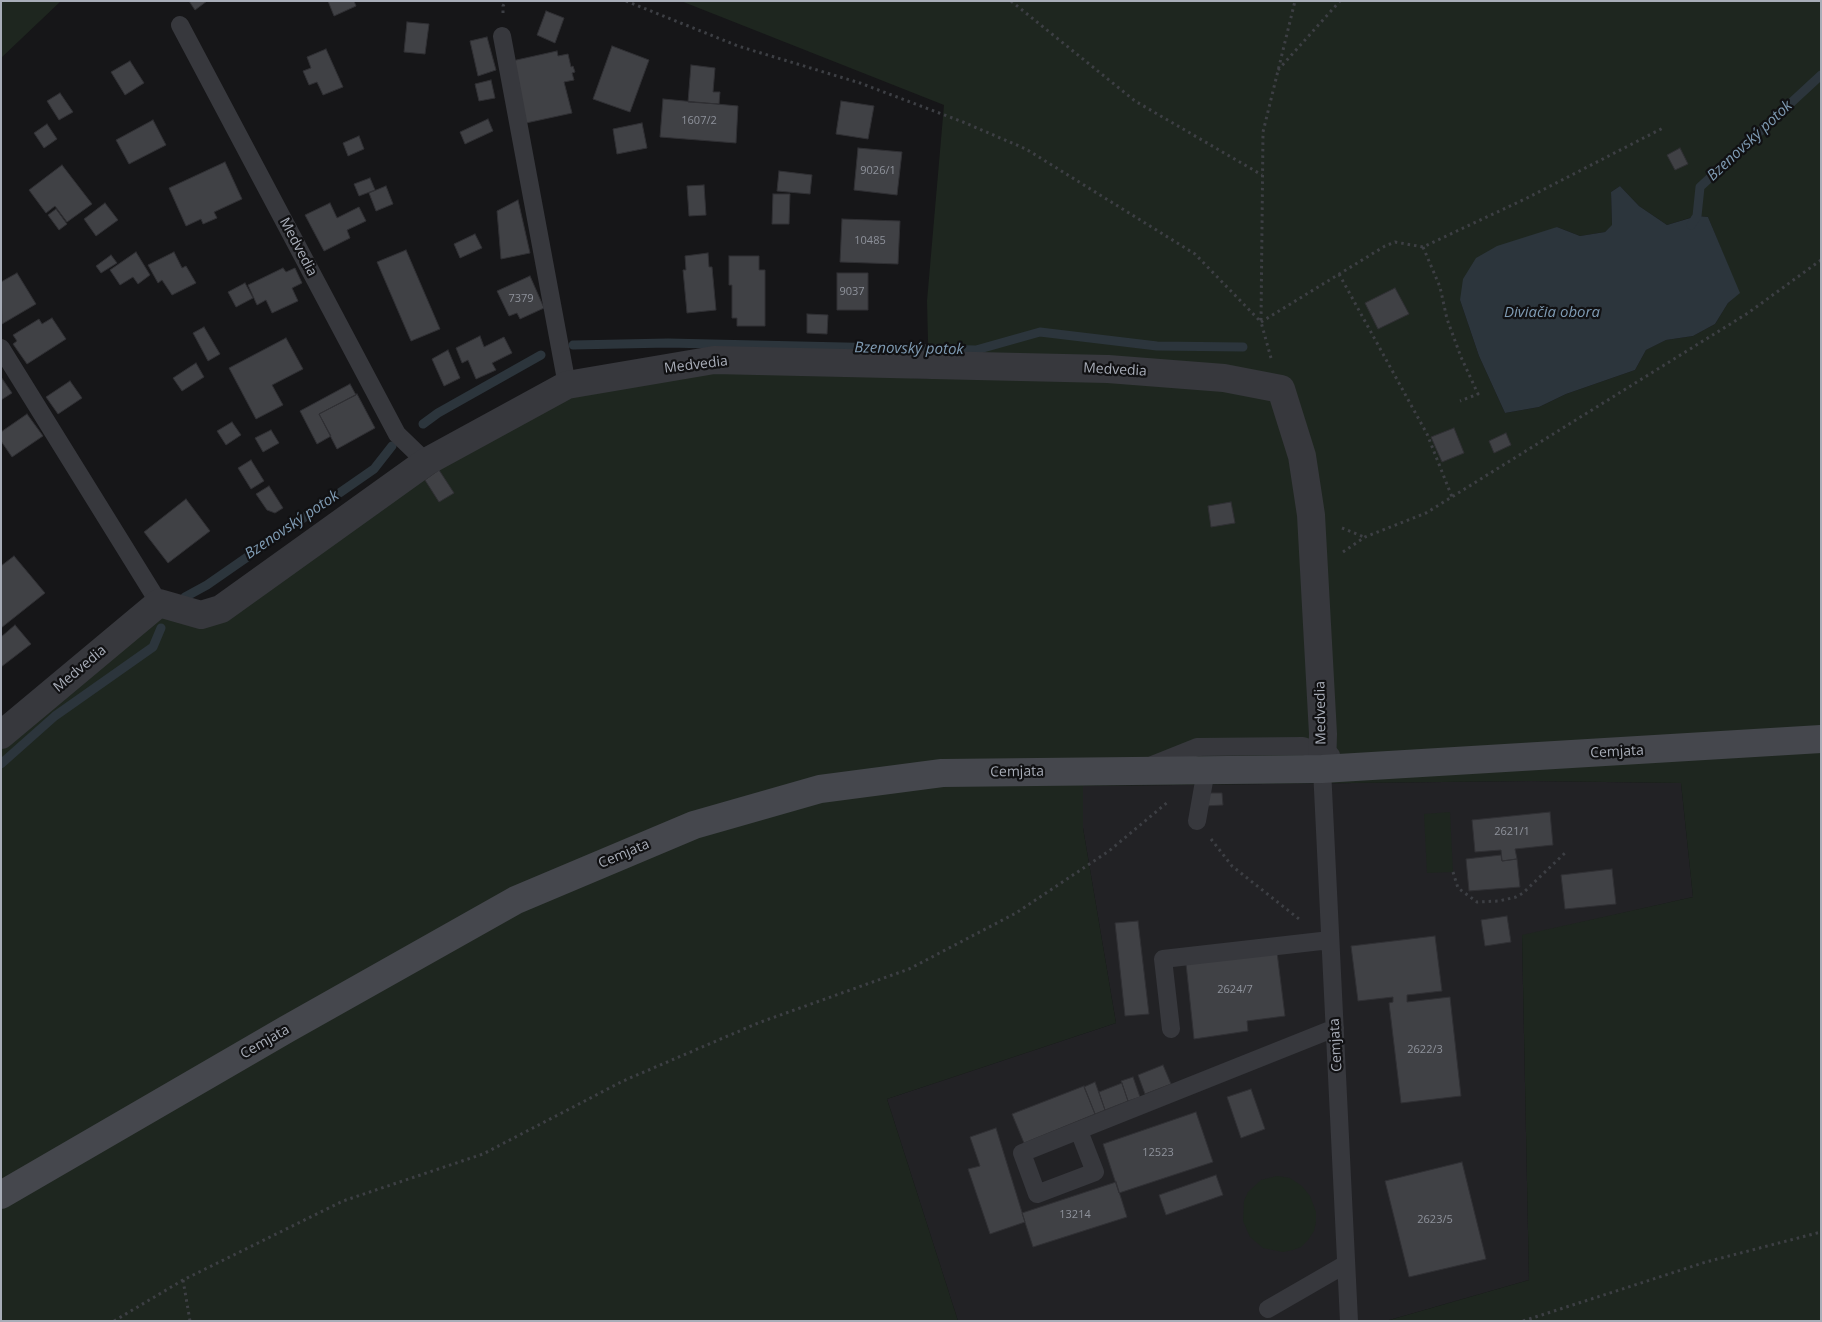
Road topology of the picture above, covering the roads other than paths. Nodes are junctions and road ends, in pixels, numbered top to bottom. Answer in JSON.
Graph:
{"nodes":[{"id":1,"x":180,"y":25,"type":"dead end"},
{"id":2,"x":502,"y":36,"type":"dead end"},
{"id":3,"x":1,"y":348,"type":"edge"},
{"id":4,"x":567,"y":385,"type":"junction"},
{"id":5,"x":426,"y":462,"type":"junction"},
{"id":6,"x":159,"y":602,"type":"junction"},
{"id":7,"x":1,"y":735,"type":"edge"},
{"id":8,"x":1821,"y":739,"type":"edge"},
{"id":9,"x":1322,"y":761,"type":"junction"},
{"id":10,"x":1206,"y":770,"type":"junction"},
{"id":11,"x":1137,"y":771,"type":"junction"},
{"id":12,"x":1197,"y":821,"type":"road end"},
{"id":13,"x":1330,"y":940,"type":"junction"},
{"id":14,"x":1335,"y":1028,"type":"junction"},
{"id":15,"x":1171,"y":1029,"type":"dead end"},
{"id":16,"x":1079,"y":1130,"type":"dead end"},
{"id":17,"x":1,"y":1195,"type":"edge"},
{"id":18,"x":1346,"y":1264,"type":"junction"},
{"id":19,"x":1268,"y":1309,"type":"dead end"},
{"id":20,"x":1349,"y":1321,"type":"edge"}],
"edges":[{"from":1,"to":5,"type":"lane","name":"Medvedia"},
{"from":2,"to":4,"type":"lane"},
{"from":3,"to":6,"type":"lane"},
{"from":4,"to":5,"type":"street","name":"Medvedia"},
{"from":4,"to":9,"type":"street","name":"Medvedia"},
{"from":5,"to":6,"type":"street","name":"Medvedia"},
{"from":6,"to":7,"type":"street","name":"Medvedia"},
{"from":8,"to":9,"type":"main road","name":"Cemjata"},
{"from":9,"to":10,"type":"main road","name":"Cemjata"},
{"from":9,"to":11,"type":"lane"},
{"from":9,"to":13,"type":"lane","name":"Cemjata"},
{"from":10,"to":11,"type":"main road","name":"Cemjata"},
{"from":10,"to":12,"type":"lane"},
{"from":11,"to":17,"type":"main road","name":"Cemjata"},
{"from":13,"to":14,"type":"lane","name":"Cemjata"},
{"from":13,"to":15,"type":"lane"},
{"from":14,"to":16,"type":"lane"},
{"from":14,"to":18,"type":"lane","name":"Cemjata"},
{"from":18,"to":19,"type":"lane"},
{"from":18,"to":20,"type":"lane","name":"Cemjata"}]}
